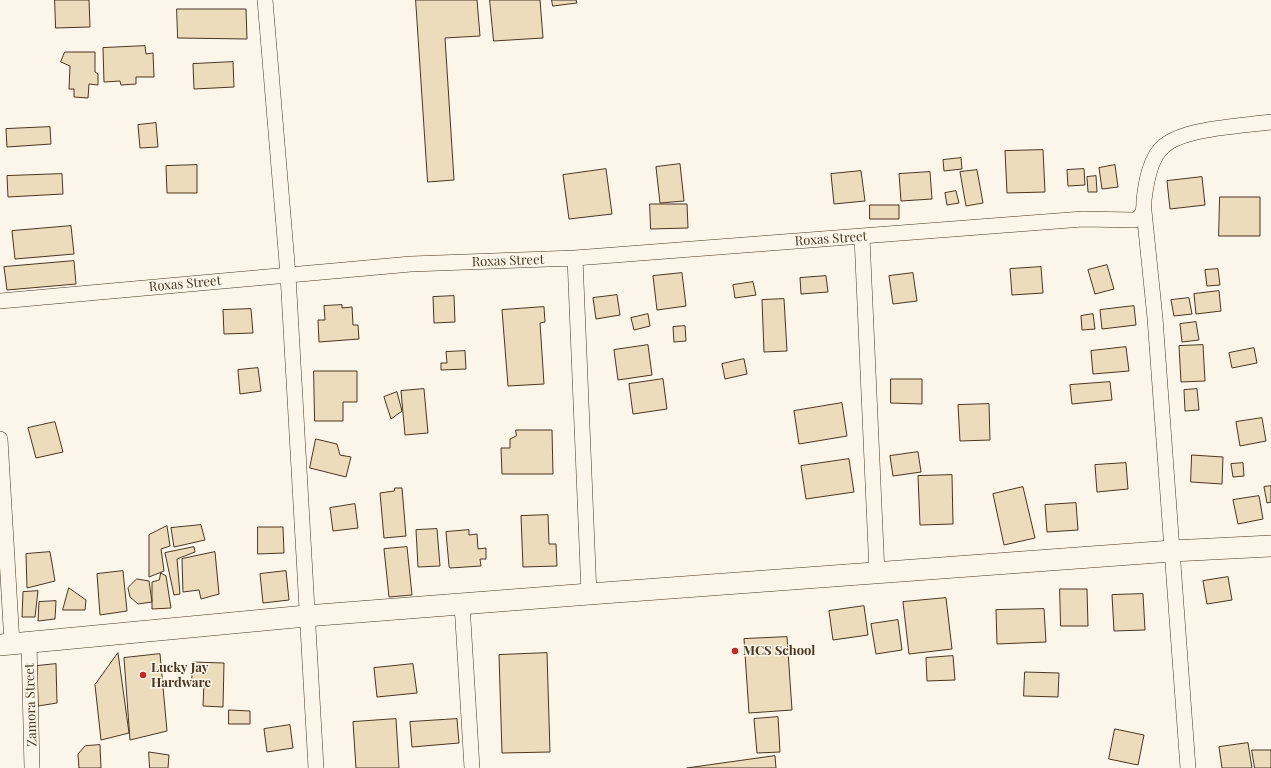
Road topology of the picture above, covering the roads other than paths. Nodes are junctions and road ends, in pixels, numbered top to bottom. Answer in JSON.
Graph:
{"nodes":[{"id":1,"x":266,"y":0,"type":"edge"},
{"id":2,"x":1271,"y":122,"type":"edge"},
{"id":3,"x":1144,"y":211,"type":"junction"},
{"id":4,"x":862,"y":237,"type":"junction"},
{"id":5,"x":576,"y":258,"type":"junction"},
{"id":6,"x":288,"y":275,"type":"junction"},
{"id":7,"x":0,"y":301,"type":"edge"},
{"id":8,"x":0,"y":439,"type":"edge"},
{"id":9,"x":1271,"y":546,"type":"edge"},
{"id":10,"x":1172,"y":551,"type":"junction"},
{"id":11,"x":877,"y":573,"type":"junction"},
{"id":12,"x":589,"y":594,"type":"junction"},
{"id":13,"x":462,"y":604,"type":"junction"},
{"id":14,"x":306,"y":616,"type":"junction"},
{"id":15,"x":14,"y":644,"type":"edge"},
{"id":16,"x":32,"y":768,"type":"edge"},
{"id":17,"x":316,"y":768,"type":"edge"},
{"id":18,"x":472,"y":768,"type":"edge"},
{"id":19,"x":1188,"y":768,"type":"edge"}],
"edges":[{"from":1,"to":6,"type":"street"},
{"from":2,"to":3,"type":"street"},
{"from":3,"to":4,"type":"street","name":"Roxas Street"},
{"from":3,"to":10,"type":"street"},
{"from":4,"to":5,"type":"street","name":"Roxas Street"},
{"from":4,"to":11,"type":"street"},
{"from":5,"to":6,"type":"street","name":"Roxas Street"},
{"from":5,"to":12,"type":"street"},
{"from":6,"to":7,"type":"street","name":"Roxas Street"},
{"from":6,"to":14,"type":"street"},
{"from":8,"to":15,"type":"street","name":"Zamora Street"},
{"from":9,"to":10,"type":"main road"},
{"from":10,"to":11,"type":"main road"},
{"from":10,"to":19,"type":"street"},
{"from":11,"to":12,"type":"main road"},
{"from":12,"to":13,"type":"main road"},
{"from":13,"to":14,"type":"main road"},
{"from":13,"to":18,"type":"street"},
{"from":14,"to":15,"type":"main road"},
{"from":14,"to":17,"type":"street"},
{"from":15,"to":16,"type":"street","name":"Zamora Street"}]}
